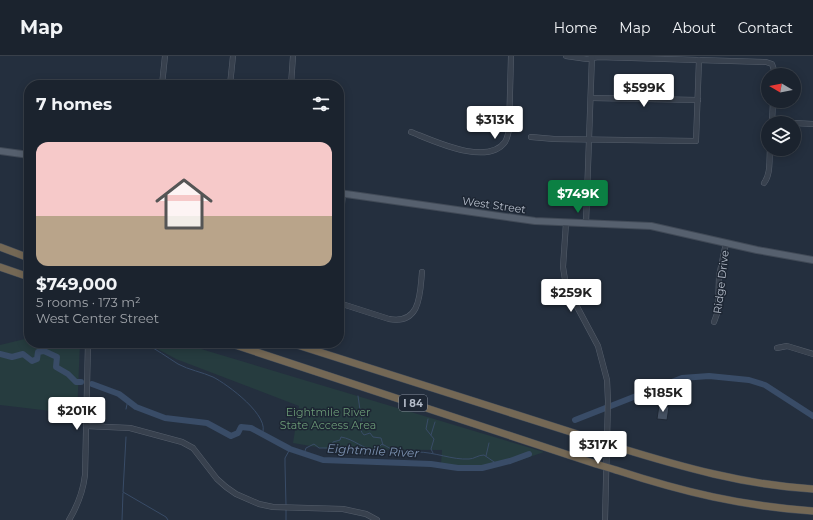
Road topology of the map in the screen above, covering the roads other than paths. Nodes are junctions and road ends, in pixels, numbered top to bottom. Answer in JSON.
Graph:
{"nodes":[{"id":1,"x":164,"y":56,"type":"edge"},
{"id":2,"x":233,"y":56,"type":"edge"},
{"id":3,"x":293,"y":56,"type":"edge"},
{"id":4,"x":511,"y":56,"type":"edge"},
{"id":5,"x":566,"y":56,"type":"edge"},
{"id":6,"x":592,"y":57,"type":"edge"},
{"id":7,"x":736,"y":58,"type":"edge"},
{"id":8,"x":699,"y":60,"type":"junction"},
{"id":9,"x":773,"y":68,"type":"edge"},
{"id":10,"x":162,"y":80,"type":"edge"},
{"id":11,"x":231,"y":80,"type":"edge"},
{"id":12,"x":291,"y":80,"type":"edge"},
{"id":13,"x":592,"y":98,"type":"junction"},
{"id":14,"x":698,"y":100,"type":"junction"},
{"id":15,"x":801,"y":123,"type":"edge"},
{"id":16,"x":813,"y":124,"type":"edge"},
{"id":17,"x":410,"y":132,"type":"dead end"},
{"id":18,"x":531,"y":137,"type":"dead end"},
{"id":19,"x":590,"y":139,"type":"junction"},
{"id":20,"x":0,"y":151,"type":"edge"},
{"id":21,"x":24,"y":154,"type":"edge"},
{"id":22,"x":769,"y":156,"type":"edge"},
{"id":23,"x":764,"y":183,"type":"dead end"},
{"id":24,"x":344,"y":193,"type":"edge"},
{"id":25,"x":566,"y":223,"type":"junction"},
{"id":26,"x":586,"y":223,"type":"junction"},
{"id":27,"x":726,"y":243,"type":"junction"},
{"id":28,"x":0,"y":248,"type":"edge"},
{"id":29,"x":24,"y":257,"type":"edge"},
{"id":30,"x":813,"y":260,"type":"edge"},
{"id":31,"x":0,"y":267,"type":"edge"},
{"id":32,"x":422,"y":272,"type":"dead end"},
{"id":33,"x":24,"y":275,"type":"edge"},
{"id":34,"x":344,"y":305,"type":"edge"},
{"id":35,"x":714,"y":322,"type":"dead end"},
{"id":36,"x":88,"y":348,"type":"edge"},
{"id":37,"x":244,"y":348,"type":"edge"},
{"id":38,"x":307,"y":348,"type":"edge"},
{"id":39,"x":776,"y":348,"type":"dead end"},
{"id":40,"x":813,"y":354,"type":"edge"},
{"id":41,"x":86,"y":426,"type":"junction"},
{"id":42,"x":813,"y":489,"type":"edge"},
{"id":43,"x":813,"y":511,"type":"edge"},
{"id":44,"x":69,"y":520,"type":"edge"},
{"id":45,"x":377,"y":520,"type":"edge"},
{"id":46,"x":605,"y":520,"type":"edge"}],
"edges":[{"from":1,"to":10,"type":"street"},
{"from":2,"to":11,"type":"street"},
{"from":3,"to":12,"type":"street"},
{"from":4,"to":17,"type":"street"},
{"from":5,"to":6,"type":"street"},
{"from":6,"to":8,"type":"street"},
{"from":6,"to":13,"type":"street"},
{"from":7,"to":8,"type":"street"},
{"from":7,"to":9,"type":"street"},
{"from":8,"to":14,"type":"street"},
{"from":13,"to":14,"type":"street"},
{"from":13,"to":19,"type":"street"},
{"from":14,"to":19,"type":"street"},
{"from":15,"to":16,"type":"street"},
{"from":18,"to":19,"type":"street"},
{"from":19,"to":26,"type":"street"},
{"from":20,"to":21,"type":"main road"},
{"from":22,"to":23,"type":"street"},
{"from":24,"to":25,"type":"main road","name":"West Street"},
{"from":25,"to":26,"type":"main road","name":"West Street"},
{"from":25,"to":46,"type":"street"},
{"from":26,"to":27,"type":"main road","name":"West Street"},
{"from":27,"to":30,"type":"main road","name":"West Street"},
{"from":27,"to":35,"type":"street","name":"Ridge Drive"},
{"from":28,"to":29,"type":"highway"},
{"from":31,"to":33,"type":"highway"},
{"from":32,"to":34,"type":"street"},
{"from":36,"to":41,"type":"street"},
{"from":37,"to":43,"type":"highway","number":"I 84","bridge":true},
{"from":38,"to":42,"type":"highway","number":"I 84","bridge":true},
{"from":39,"to":40,"type":"street"},
{"from":41,"to":44,"type":"street"},
{"from":41,"to":45,"type":"street"}]}
